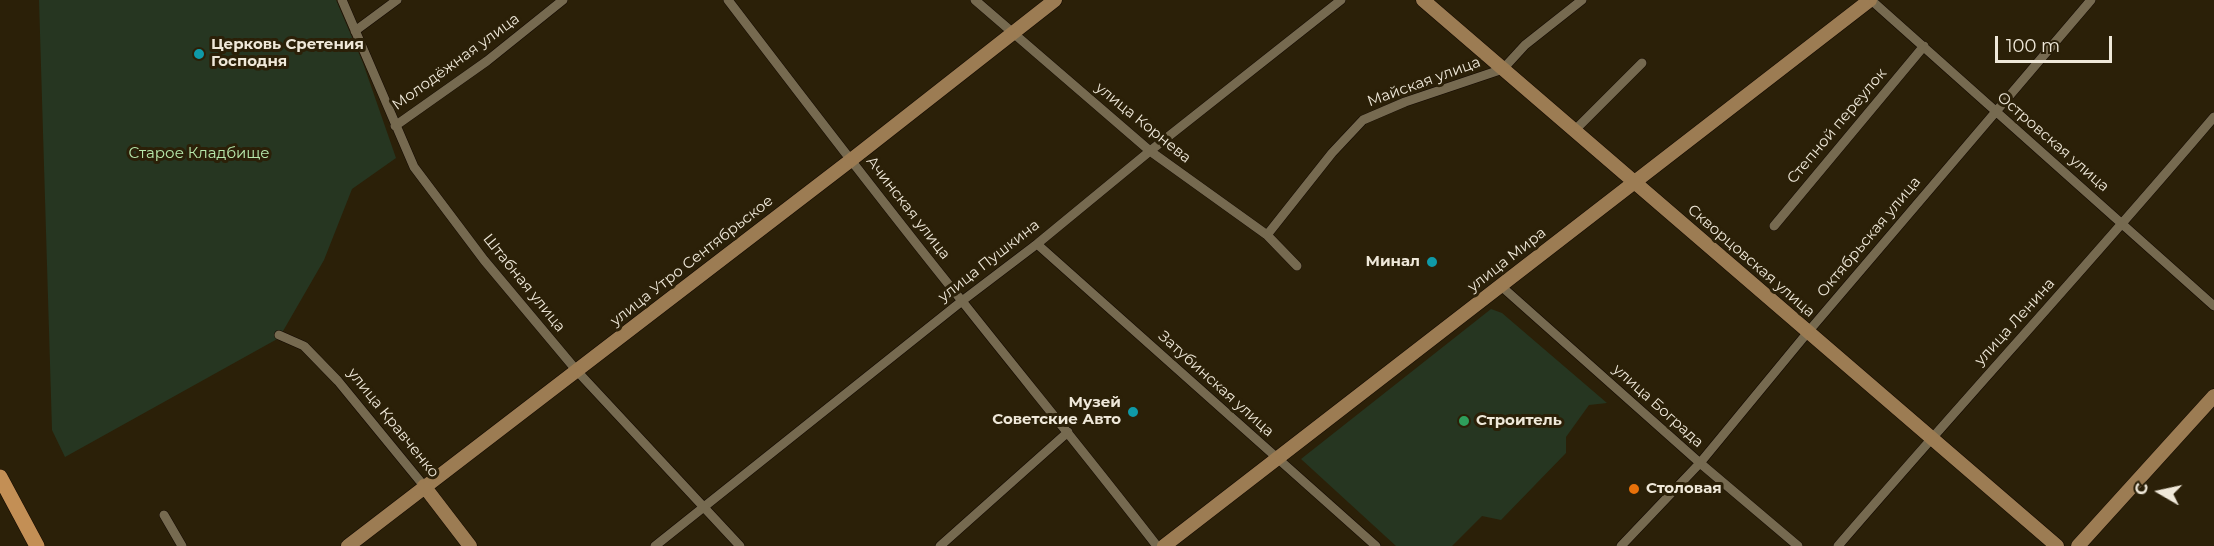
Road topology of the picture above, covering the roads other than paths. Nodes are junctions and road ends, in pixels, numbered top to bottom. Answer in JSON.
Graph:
{"nodes":[{"id":1,"x":342,"y":0,"type":"edge"},
{"id":2,"x":397,"y":0,"type":"edge"},
{"id":3,"x":563,"y":0,"type":"edge"},
{"id":4,"x":728,"y":0,"type":"edge"},
{"id":5,"x":975,"y":0,"type":"edge"},
{"id":6,"x":1055,"y":0,"type":"edge"},
{"id":7,"x":1341,"y":0,"type":"edge"},
{"id":8,"x":1423,"y":0,"type":"edge"},
{"id":9,"x":1582,"y":0,"type":"edge"},
{"id":10,"x":1871,"y":0,"type":"edge"},
{"id":11,"x":2091,"y":0,"type":"edge"},
{"id":12,"x":355,"y":31,"type":"junction"},
{"id":13,"x":1012,"y":34,"type":"junction"},
{"id":14,"x":1924,"y":46,"type":"junction"},
{"id":15,"x":1642,"y":63,"type":"dead end"},
{"id":16,"x":1503,"y":69,"type":"junction"},
{"id":17,"x":1995,"y":111,"type":"junction"},
{"id":18,"x":2214,"y":117,"type":"edge"},
{"id":19,"x":395,"y":126,"type":"junction"},
{"id":20,"x":1574,"y":131,"type":"junction"},
{"id":21,"x":1150,"y":151,"type":"junction"},
{"id":22,"x":851,"y":160,"type":"junction"},
{"id":23,"x":1635,"y":181,"type":"junction"},
{"id":24,"x":2123,"y":224,"type":"junction"},
{"id":25,"x":1774,"y":226,"type":"dead end"},
{"id":26,"x":1267,"y":235,"type":"junction"},
{"id":27,"x":1037,"y":244,"type":"junction"},
{"id":28,"x":1297,"y":266,"type":"dead end"},
{"id":29,"x":1501,"y":286,"type":"junction"},
{"id":30,"x":962,"y":301,"type":"junction"},
{"id":31,"x":2214,"y":306,"type":"edge"},
{"id":32,"x":1808,"y":332,"type":"junction"},
{"id":33,"x":279,"y":335,"type":"dead end"},
{"id":34,"x":577,"y":371,"type":"junction"},
{"id":35,"x":2214,"y":396,"type":"edge"},
{"id":36,"x":1068,"y":432,"type":"junction"},
{"id":37,"x":1932,"y":437,"type":"junction"},
{"id":38,"x":1278,"y":458,"type":"junction"},
{"id":39,"x":1700,"y":463,"type":"junction"},
{"id":40,"x":0,"y":477,"type":"edge"},
{"id":41,"x":424,"y":486,"type":"junction"},
{"id":42,"x":702,"y":507,"type":"junction"},
{"id":43,"x":164,"y":516,"type":"dead end"},
{"id":44,"x":1629,"y":538,"type":"junction"},
{"id":45,"x":37,"y":546,"type":"edge"},
{"id":46,"x":182,"y":546,"type":"edge"},
{"id":47,"x":348,"y":546,"type":"edge"},
{"id":48,"x":470,"y":546,"type":"edge"},
{"id":49,"x":655,"y":546,"type":"edge"},
{"id":50,"x":740,"y":546,"type":"edge"},
{"id":51,"x":940,"y":546,"type":"edge"},
{"id":52,"x":1157,"y":546,"type":"edge"},
{"id":53,"x":1164,"y":546,"type":"edge"},
{"id":54,"x":1376,"y":546,"type":"edge"},
{"id":55,"x":1621,"y":546,"type":"edge"},
{"id":56,"x":1638,"y":546,"type":"edge"},
{"id":57,"x":1798,"y":546,"type":"edge"},
{"id":58,"x":1838,"y":546,"type":"edge"},
{"id":59,"x":2057,"y":546,"type":"edge"},
{"id":60,"x":2078,"y":546,"type":"edge"}],
"edges":[{"from":1,"to":12,"type":"street","name":"Штабная улица"},
{"from":2,"to":12,"type":"street"},
{"from":3,"to":19,"type":"street","name":"Молодёжная улица"},
{"from":4,"to":22,"type":"street","name":"Ачинская улица"},
{"from":5,"to":13,"type":"street","name":"улица Корнева"},
{"from":6,"to":13,"type":"street","name":"улица Утро Сентябрьское"},
{"from":7,"to":21,"type":"street","name":"улица Пушкина"},
{"from":8,"to":16,"type":"street","name":"Скворцовская улица"},
{"from":9,"to":16,"type":"street","name":"Майская улица"},
{"from":10,"to":14,"type":"street","name":"Островская улица"},
{"from":10,"to":23,"type":"street","name":"улица Мира"},
{"from":11,"to":17,"type":"street","name":"Октябрьская улица"},
{"from":12,"to":19,"type":"street","name":"Штабная улица"},
{"from":13,"to":21,"type":"street","name":"улица Корнева"},
{"from":13,"to":22,"type":"street","name":"улица Утро Сентябрьское"},
{"from":14,"to":17,"type":"street","name":"Островская улица"},
{"from":14,"to":25,"type":"street","name":"Степной переулок"},
{"from":15,"to":20,"type":"street"},
{"from":16,"to":20,"type":"street","name":"Скворцовская улица"},
{"from":16,"to":26,"type":"street","name":"Майская улица"},
{"from":17,"to":24,"type":"street","name":"Островская улица"},
{"from":17,"to":32,"type":"street","name":"Октябрьская улица"},
{"from":18,"to":24,"type":"street","name":"улица Ленина"},
{"from":19,"to":34,"type":"street","name":"Штабная улица"},
{"from":20,"to":23,"type":"street","name":"Скворцовская улица"},
{"from":21,"to":26,"type":"street","name":"улица Корнева"},
{"from":21,"to":27,"type":"street","name":"улица Пушкина"},
{"from":22,"to":30,"type":"street","name":"Ачинская улица"},
{"from":22,"to":34,"type":"street","name":"улица Утро Сентябрьское"},
{"from":23,"to":29,"type":"street","name":"улица Мира"},
{"from":23,"to":32,"type":"street","name":"Скворцовская улица"},
{"from":24,"to":31,"type":"street","name":"Островская улица"},
{"from":24,"to":37,"type":"street","name":"улица Ленина"},
{"from":26,"to":28,"type":"street","name":"улица Корнева"},
{"from":27,"to":30,"type":"street","name":"улица Пушкина"},
{"from":27,"to":38,"type":"street","name":"Затубинская улица"},
{"from":29,"to":38,"type":"street","name":"улица Мира"},
{"from":29,"to":39,"type":"street","name":"улица Бограда"},
{"from":30,"to":36,"type":"street","name":"Ачинская улица"},
{"from":30,"to":42,"type":"street","name":"улица Пушкина"},
{"from":32,"to":37,"type":"street","name":"Скворцовская улица"},
{"from":32,"to":39,"type":"street","name":"Октябрьская улица"},
{"from":33,"to":41,"type":"street","name":"улица Кравченко"},
{"from":34,"to":41,"type":"street","name":"улица Утро Сентябрьское"},
{"from":34,"to":42,"type":"street","name":"Штабная улица"},
{"from":35,"to":60,"type":"street"},
{"from":36,"to":51,"type":"street"},
{"from":36,"to":52,"type":"street","name":"Ачинская улица"},
{"from":37,"to":58,"type":"street","name":"улица Ленина"},
{"from":37,"to":59,"type":"street","name":"Скворцовская улица"},
{"from":38,"to":53,"type":"street","name":"улица Мира"},
{"from":38,"to":54,"type":"street","name":"Затубинская улица"},
{"from":39,"to":44,"type":"street","name":"Октябрьская улица"},
{"from":39,"to":57,"type":"street","name":"улица Бограда"},
{"from":40,"to":45,"type":"main road"},
{"from":41,"to":47,"type":"street","name":"улица Утро Сентябрьское"},
{"from":41,"to":48,"type":"street","name":"улица Кравченко"},
{"from":42,"to":49,"type":"street","name":"улица Пушкина"},
{"from":42,"to":50,"type":"street","name":"Штабная улица"},
{"from":43,"to":46,"type":"street"},
{"from":44,"to":55,"type":"street","name":"Октябрьская улица"},
{"from":44,"to":56,"type":"street"}]}
